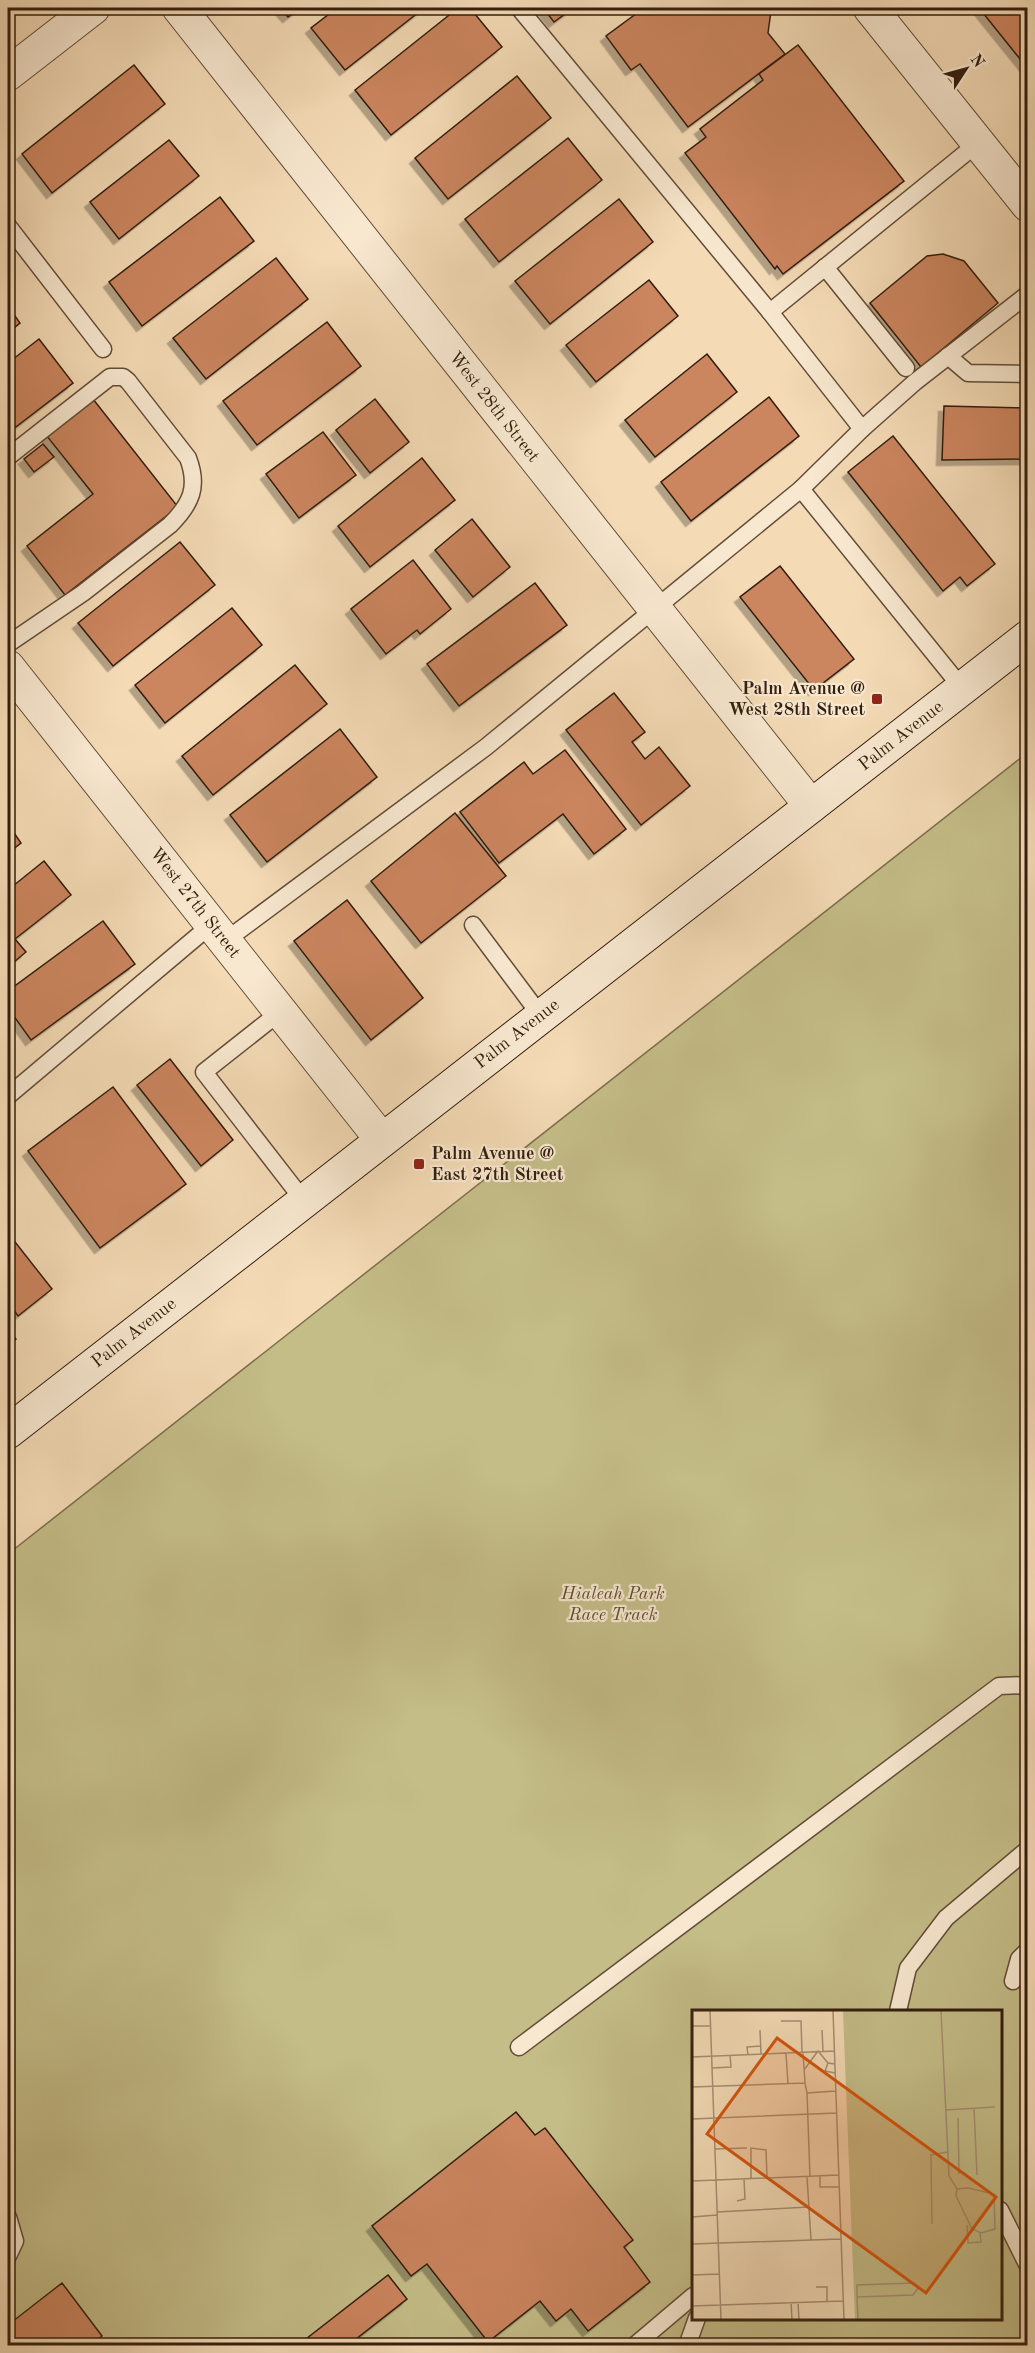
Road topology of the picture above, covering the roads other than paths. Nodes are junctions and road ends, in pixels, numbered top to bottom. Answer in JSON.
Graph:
{"nodes":[{"id":1,"x":93,"y":8,"type":"edge"},
{"id":2,"x":179,"y":8,"type":"edge"},
{"id":3,"x":519,"y":8,"type":"edge"},
{"id":4,"x":870,"y":8,"type":"edge"},
{"id":5,"x":8,"y":74,"type":"edge"},
{"id":6,"x":978,"y":143,"type":"junction"},
{"id":7,"x":1028,"y":205,"type":"edge"},
{"id":8,"x":8,"y":226,"type":"edge"},
{"id":9,"x":825,"y":267,"type":"junction"},
{"id":10,"x":1028,"y":294,"type":"edge"},
{"id":11,"x":770,"y":312,"type":"junction"},
{"id":12,"x":104,"y":349,"type":"dead end"},
{"id":13,"x":948,"y":356,"type":"junction"},
{"id":14,"x":906,"y":368,"type":"dead end"},
{"id":15,"x":1028,"y":374,"type":"edge"},
{"id":16,"x":862,"y":429,"type":"junction"},
{"id":17,"x":8,"y":457,"type":"edge"},
{"id":18,"x":801,"y":489,"type":"junction"},
{"id":19,"x":654,"y":610,"type":"junction"},
{"id":20,"x":1028,"y":637,"type":"edge"},
{"id":21,"x":8,"y":644,"type":"edge"},
{"id":22,"x":8,"y":666,"type":"edge"},
{"id":23,"x":962,"y":688,"type":"junction"},
{"id":24,"x":811,"y":806,"type":"junction"},
{"id":25,"x":473,"y":925,"type":"dead end"},
{"id":26,"x":218,"y":933,"type":"junction"},
{"id":27,"x":280,"y":1012,"type":"junction"},
{"id":28,"x":541,"y":1016,"type":"junction"},
{"id":29,"x":8,"y":1096,"type":"edge"},
{"id":30,"x":382,"y":1140,"type":"junction"},
{"id":31,"x":304,"y":1201,"type":"junction"},
{"id":32,"x":8,"y":1432,"type":"edge"},
{"id":33,"x":1028,"y":1685,"type":"edge"},
{"id":34,"x":1028,"y":1849,"type":"edge"},
{"id":35,"x":1028,"y":1950,"type":"edge"},
{"id":36,"x":1013,"y":1981,"type":"dead end"},
{"id":37,"x":898,"y":2010,"type":"edge"},
{"id":38,"x":519,"y":2047,"type":"dead end"},
{"id":39,"x":1002,"y":2214,"type":"edge"},
{"id":40,"x":8,"y":2217,"type":"edge"},
{"id":41,"x":8,"y":2256,"type":"edge"},
{"id":42,"x":1028,"y":2266,"type":"edge"},
{"id":43,"x":692,"y":2297,"type":"edge"},
{"id":44,"x":697,"y":2320,"type":"edge"},
{"id":45,"x":634,"y":2346,"type":"edge"},
{"id":46,"x":687,"y":2346,"type":"edge"}],
"edges":[{"from":1,"to":5,"type":"street"},
{"from":2,"to":19,"type":"street","name":"West 28th Street"},
{"from":3,"to":11,"type":"lane"},
{"from":4,"to":6,"type":"street"},
{"from":6,"to":7,"type":"street"},
{"from":6,"to":9,"type":"lane"},
{"from":8,"to":12,"type":"lane"},
{"from":9,"to":11,"type":"lane"},
{"from":9,"to":14,"type":"lane"},
{"from":10,"to":13,"type":"lane"},
{"from":11,"to":16,"type":"lane"},
{"from":13,"to":15,"type":"lane"},
{"from":13,"to":16,"type":"lane"},
{"from":16,"to":18,"type":"lane"},
{"from":17,"to":21,"type":"lane"},
{"from":18,"to":19,"type":"lane"},
{"from":18,"to":23,"type":"lane"},
{"from":19,"to":24,"type":"street","name":"West 28th Street"},
{"from":19,"to":26,"type":"lane"},
{"from":20,"to":23,"type":"street","name":"Palm Avenue"},
{"from":22,"to":26,"type":"street","name":"West 27th Street"},
{"from":23,"to":24,"type":"street","name":"Palm Avenue"},
{"from":24,"to":28,"type":"street","name":"Palm Avenue"},
{"from":25,"to":28,"type":"lane"},
{"from":26,"to":27,"type":"street","name":"West 27th Street"},
{"from":26,"to":29,"type":"lane"},
{"from":27,"to":30,"type":"street","name":"West 27th Street"},
{"from":27,"to":31,"type":"lane"},
{"from":28,"to":30,"type":"street","name":"Palm Avenue"},
{"from":30,"to":31,"type":"street","name":"Palm Avenue"},
{"from":31,"to":32,"type":"street","name":"Palm Avenue"},
{"from":33,"to":38,"type":"lane"},
{"from":34,"to":37,"type":"lane"},
{"from":35,"to":36,"type":"lane"},
{"from":39,"to":42,"type":"lane"},
{"from":40,"to":41,"type":"lane"},
{"from":43,"to":45,"type":"lane"},
{"from":44,"to":46,"type":"lane"}]}
